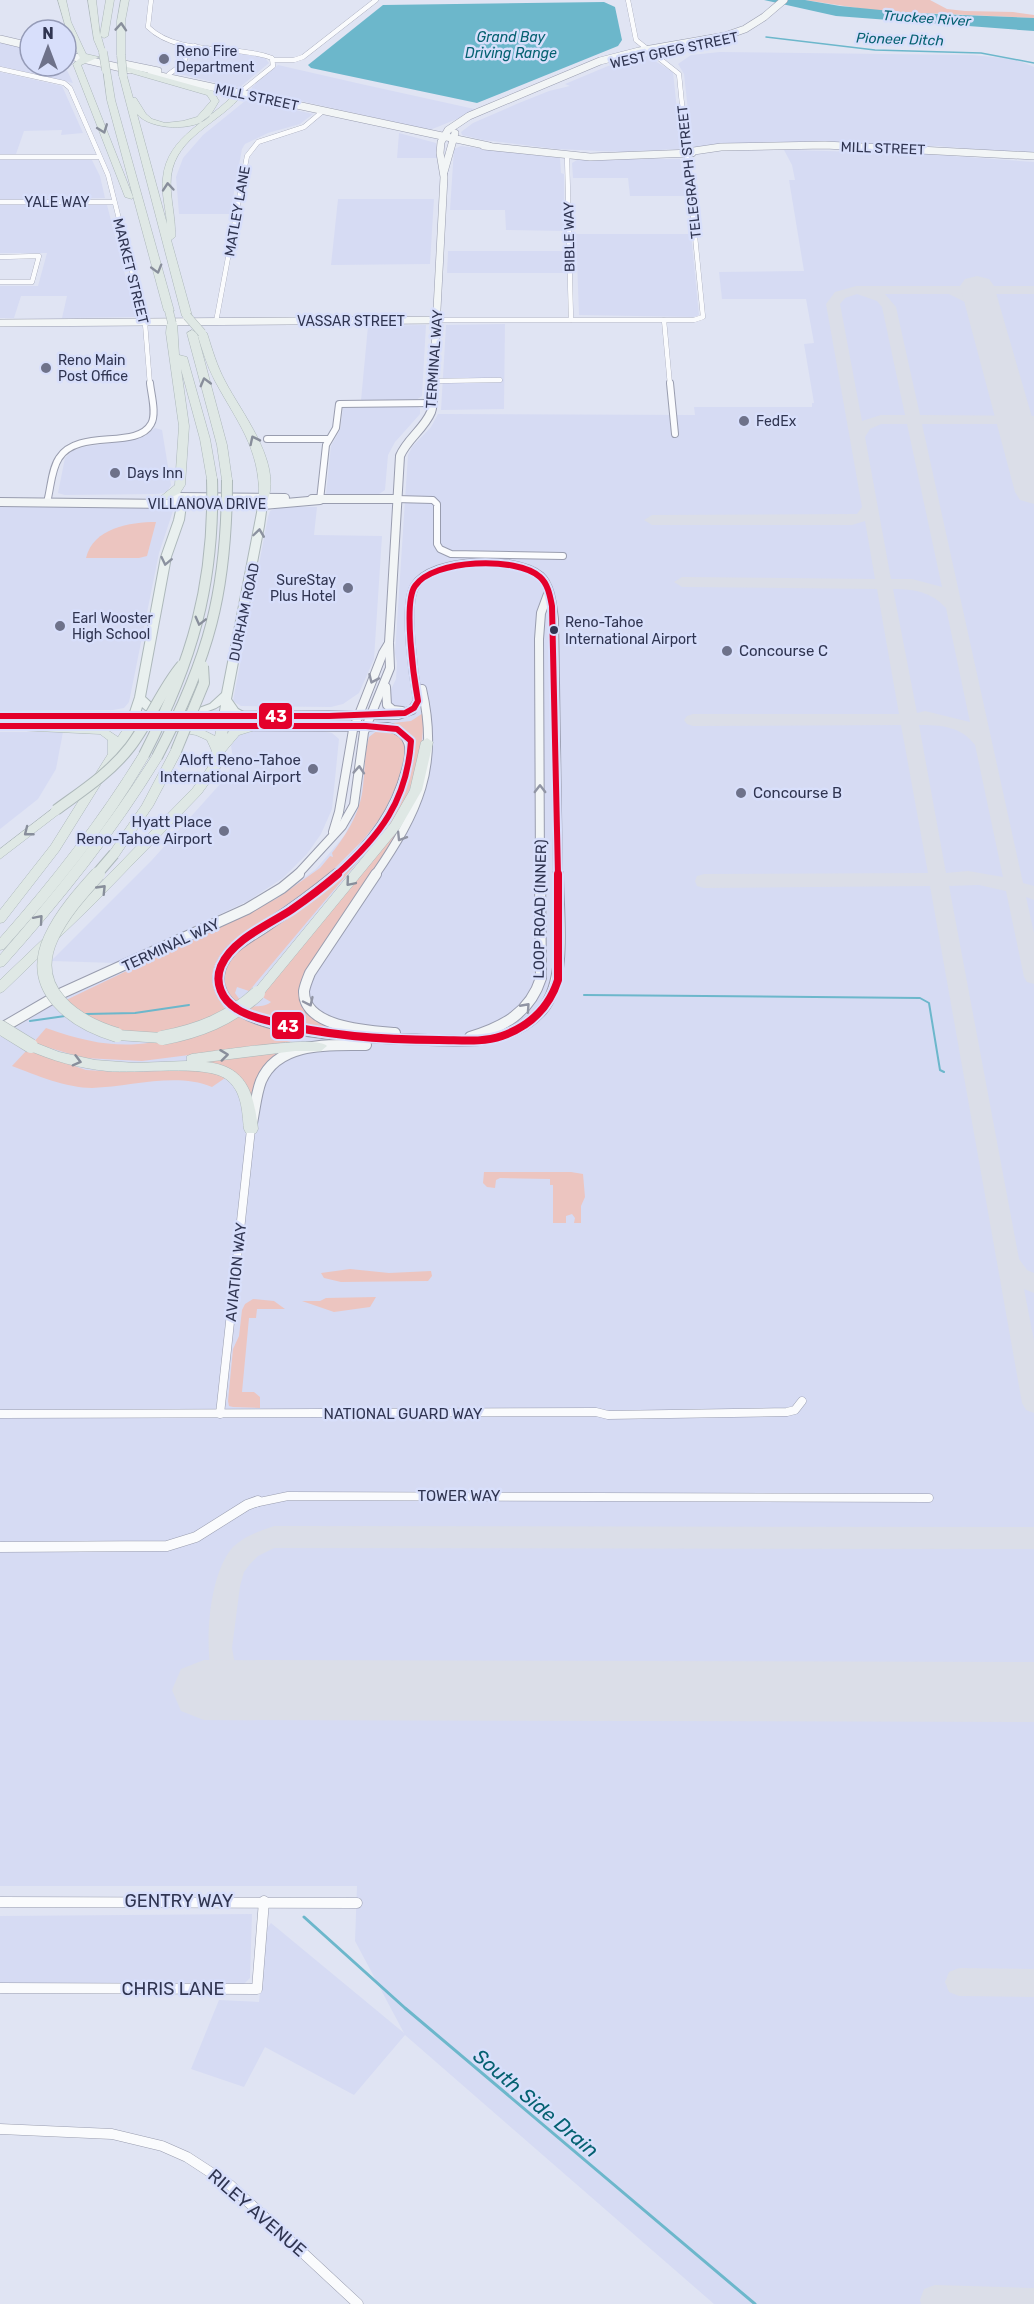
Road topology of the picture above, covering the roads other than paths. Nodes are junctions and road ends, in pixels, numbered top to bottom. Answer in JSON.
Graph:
{"nodes":[{"id":1,"x":62,"y":0,"type":"edge"},
{"id":2,"x":92,"y":0,"type":"edge"},
{"id":3,"x":110,"y":0,"type":"edge"},
{"id":4,"x":125,"y":0,"type":"edge"},
{"id":5,"x":151,"y":0,"type":"edge"},
{"id":6,"x":376,"y":0,"type":"edge"},
{"id":7,"x":628,"y":0,"type":"edge"},
{"id":8,"x":784,"y":0,"type":"edge"},
{"id":9,"x":793,"y":0,"type":"edge"},
{"id":10,"x":66,"y":18,"type":"edge"},
{"id":11,"x":161,"y":37,"type":"junction"},
{"id":12,"x":0,"y":38,"type":"edge"},
{"id":13,"x":18,"y":42,"type":"edge"},
{"id":14,"x":640,"y":44,"type":"junction"},
{"id":15,"x":78,"y":46,"type":"edge"},
{"id":16,"x":195,"y":46,"type":"junction"},
{"id":17,"x":650,"y":51,"type":"junction"},
{"id":18,"x":674,"y":51,"type":"junction"},
{"id":19,"x":103,"y":52,"type":"junction"},
{"id":20,"x":629,"y":53,"type":"junction"},
{"id":21,"x":78,"y":57,"type":"edge"},
{"id":22,"x":95,"y":57,"type":"joint"},
{"id":23,"x":187,"y":57,"type":"junction"},
{"id":24,"x":83,"y":58,"type":"junction"},
{"id":25,"x":274,"y":60,"type":"junction"},
{"id":26,"x":662,"y":60,"type":"junction"},
{"id":27,"x":0,"y":69,"type":"edge"},
{"id":28,"x":78,"y":69,"type":"edge"},
{"id":29,"x":125,"y":72,"type":"junction"},
{"id":30,"x":82,"y":74,"type":"junction"},
{"id":31,"x":169,"y":74,"type":"junction"},
{"id":32,"x":559,"y":78,"type":"junction"},
{"id":33,"x":124,"y":86,"type":"junction"},
{"id":34,"x":541,"y":91,"type":"junction"},
{"id":35,"x":241,"y":92,"type":"junction"},
{"id":36,"x":323,"y":111,"type":"junction"},
{"id":37,"x":333,"y":113,"type":"junction"},
{"id":38,"x":204,"y":116,"type":"junction"},
{"id":39,"x":316,"y":119,"type":"junction"},
{"id":40,"x":459,"y":123,"type":"junction"},
{"id":41,"x":391,"y":126,"type":"junction"},
{"id":42,"x":423,"y":131,"type":"junction"},
{"id":43,"x":447,"y":138,"type":"junction"},
{"id":44,"x":687,"y":152,"type":"junction"},
{"id":45,"x":567,"y":154,"type":"junction"},
{"id":46,"x":1034,"y":156,"type":"edge"},
{"id":47,"x":0,"y":157,"type":"edge"},
{"id":48,"x":98,"y":157,"type":"junction"},
{"id":49,"x":0,"y":202,"type":"edge"},
{"id":50,"x":114,"y":202,"type":"junction"},
{"id":51,"x":143,"y":219,"type":"junction"},
{"id":52,"x":169,"y":245,"type":"junction"},
{"id":53,"x":0,"y":257,"type":"edge"},
{"id":54,"x":0,"y":282,"type":"edge"},
{"id":55,"x":701,"y":318,"type":"joint"},
{"id":56,"x":436,"y":320,"type":"junction"},
{"id":57,"x":571,"y":320,"type":"junction"},
{"id":58,"x":664,"y":320,"type":"junction"},
{"id":59,"x":216,"y":322,"type":"junction"},
{"id":60,"x":0,"y":323,"type":"edge"},
{"id":61,"x":145,"y":323,"type":"junction"},
{"id":62,"x":172,"y":330,"type":"junction"},
{"id":63,"x":197,"y":333,"type":"junction"},
{"id":64,"x":500,"y":380,"type":"dead end"},
{"id":65,"x":434,"y":381,"type":"junction"},
{"id":66,"x":432,"y":403,"type":"junction"},
{"id":67,"x":675,"y":434,"type":"dead end"},
{"id":68,"x":184,"y":436,"type":"junction"},
{"id":69,"x":267,"y":439,"type":"dead end"},
{"id":70,"x":328,"y":439,"type":"junction"},
{"id":71,"x":164,"y":498,"type":"junction"},
{"id":72,"x":396,"y":499,"type":"junction"},
{"id":73,"x":320,"y":500,"type":"junction"},
{"id":74,"x":361,"y":500,"type":"junction"},
{"id":75,"x":93,"y":501,"type":"junction"},
{"id":76,"x":183,"y":501,"type":"junction"},
{"id":77,"x":263,"y":501,"type":"junction"},
{"id":78,"x":0,"y":502,"type":"edge"},
{"id":79,"x":47,"y":502,"type":"junction"},
{"id":80,"x":396,"y":518,"type":"junction"},
{"id":81,"x":563,"y":556,"type":"dead end"},
{"id":82,"x":548,"y":594,"type":"junction"},
{"id":83,"x":389,"y":643,"type":"junction"},
{"id":84,"x":202,"y":658,"type":"junction"},
{"id":85,"x":188,"y":659,"type":"junction"},
{"id":86,"x":412,"y":666,"type":"junction"},
{"id":87,"x":387,"y":678,"type":"junction"},
{"id":88,"x":226,"y":696,"type":"junction"},
{"id":89,"x":140,"y":697,"type":"junction"},
{"id":90,"x":418,"y":698,"type":"junction"},
{"id":91,"x":370,"y":715,"type":"junction"},
{"id":92,"x":186,"y":716,"type":"junction"},
{"id":93,"x":358,"y":716,"type":"junction"},
{"id":94,"x":245,"y":717,"type":"junction"},
{"id":95,"x":0,"y":718,"type":"edge"},
{"id":96,"x":158,"y":719,"type":"junction"},
{"id":97,"x":115,"y":721,"type":"junction"},
{"id":98,"x":134,"y":721,"type":"junction"},
{"id":99,"x":223,"y":721,"type":"junction"},
{"id":100,"x":174,"y":723,"type":"junction"},
{"id":101,"x":0,"y":726,"type":"edge"},
{"id":102,"x":16,"y":726,"type":"junction"},
{"id":103,"x":254,"y":726,"type":"junction"},
{"id":104,"x":324,"y":726,"type":"junction"},
{"id":105,"x":355,"y":726,"type":"junction"},
{"id":106,"x":366,"y":726,"type":"junction"},
{"id":107,"x":427,"y":742,"type":"junction"},
{"id":108,"x":350,"y":744,"type":"junction"},
{"id":109,"x":218,"y":752,"type":"junction"},
{"id":110,"x":112,"y":758,"type":"junction"},
{"id":111,"x":329,"y":841,"type":"junction"},
{"id":112,"x":0,"y":855,"type":"edge"},
{"id":113,"x":0,"y":919,"type":"edge"},
{"id":114,"x":0,"y":946,"type":"edge"},
{"id":115,"x":0,"y":963,"type":"edge"},
{"id":116,"x":0,"y":988,"type":"edge"},
{"id":117,"x":0,"y":1028,"type":"edge"},
{"id":118,"x":429,"y":1040,"type":"junction"},
{"id":119,"x":456,"y":1040,"type":"junction"},
{"id":120,"x":321,"y":1046,"type":"junction"},
{"id":121,"x":124,"y":1067,"type":"junction"},
{"id":122,"x":251,"y":1129,"type":"junction"},
{"id":123,"x":802,"y":1401,"type":"dead end"},
{"id":124,"x":0,"y":1414,"type":"edge"},
{"id":125,"x":220,"y":1414,"type":"junction"},
{"id":126,"x":929,"y":1498,"type":"dead end"},
{"id":127,"x":0,"y":1547,"type":"edge"},
{"id":128,"x":264,"y":1901,"type":"junction"},
{"id":129,"x":0,"y":1902,"type":"edge"},
{"id":130,"x":357,"y":1903,"type":"dead end"},
{"id":131,"x":0,"y":1989,"type":"edge"},
{"id":132,"x":0,"y":2129,"type":"edge"},
{"id":133,"x":358,"y":2304,"type":"edge"}],
"edges":[{"from":1,"to":10,"type":"highway"},
{"from":2,"to":19,"type":"highway"},
{"from":3,"to":19,"type":"highway"},
{"from":29,"to":4,"type":"highway","one_way":true,"bridge":true},
{"from":5,"to":11,"type":"street"},
{"from":6,"to":25,"type":"street"},
{"from":7,"to":14,"type":"street"},
{"from":8,"to":17,"type":"main road","name":"WEST GREG STREET"},
{"from":9,"to":18,"type":"main road","name":"WEST GREG STREET"},
{"from":11,"to":16,"type":"street"},
{"from":11,"to":23,"type":"street"},
{"from":12,"to":13,"type":"main road"},
{"from":14,"to":17,"type":"street","name":"TELEGRAPH STREET"},
{"from":14,"to":20,"type":"main road"},
{"from":15,"to":24,"type":"highway"},
{"from":16,"to":23,"type":"street"},
{"from":16,"to":25,"type":"street"},
{"from":17,"to":18,"type":"main road","name":"WEST GREG STREET"},
{"from":17,"to":20,"type":"main road","name":"WEST GREG STREET"},
{"from":17,"to":26,"type":"street","name":"TELEGRAPH STREET"},
{"from":17,"to":34,"type":"main road","name":"WEST GREG STREET"},
{"from":18,"to":26,"type":"main road"},
{"from":19,"to":51,"type":"highway","bridge":true},
{"from":20,"to":32,"type":"main road","name":"WEST GREG STREET"},
{"from":21,"to":24,"type":"main road","name":"MILL STREET"},
{"from":22,"to":24,"type":"highway"},
{"from":22,"to":31,"type":"main road","name":"MILL STREET"},
{"from":23,"to":31,"type":"street"},
{"from":24,"to":29,"type":"main road","name":"MILL STREET"},
{"from":24,"to":30,"type":"highway"},
{"from":25,"to":35,"type":"street"},
{"from":26,"to":44,"type":"street","name":"TELEGRAPH STREET"},
{"from":27,"to":48,"type":"street","name":"MARKET STREET"},
{"from":28,"to":30,"type":"highway"},
{"from":29,"to":33,"type":"highway"},
{"from":29,"to":35,"type":"main road","name":"MILL STREET"},
{"from":29,"to":38,"type":"highway"},
{"from":30,"to":51,"type":"highway","one_way":true},
{"from":31,"to":35,"type":"main road","name":"MILL STREET"},
{"from":32,"to":34,"type":"main road"},
{"from":32,"to":40,"type":"main road","name":"WEST GREG STREET"},
{"from":33,"to":38,"type":"highway"},
{"from":33,"to":52,"type":"highway"},
{"from":34,"to":43,"type":"main road","name":"WEST GREG STREET"},
{"from":35,"to":36,"type":"main road","name":"MILL STREET"},
{"from":35,"to":38,"type":"highway"},
{"from":52,"to":35,"type":"highway","one_way":true},
{"from":36,"to":37,"type":"main road","name":"MILL STREET"},
{"from":36,"to":39,"type":"street","name":"MATLEY LANE"},
{"from":37,"to":39,"type":"street"},
{"from":37,"to":41,"type":"main road","name":"MILL STREET"},
{"from":39,"to":59,"type":"street","name":"MATLEY LANE"},
{"from":40,"to":42,"type":"main road"},
{"from":40,"to":43,"type":"main road","name":"WEST GREG STREET"},
{"from":41,"to":42,"type":"main road","name":"MILL STREET"},
{"from":41,"to":43,"type":"main road","name":"MILL STREET"},
{"from":42,"to":43,"type":"main road","name":"MILL STREET"},
{"from":43,"to":45,"type":"main road","name":"MILL STREET"},
{"from":43,"to":56,"type":"main road","name":"TERMINAL WAY"},
{"from":44,"to":45,"type":"main road","name":"MILL STREET"},
{"from":44,"to":46,"type":"main road","name":"MILL STREET"},
{"from":44,"to":55,"type":"street","name":"TELEGRAPH STREET"},
{"from":45,"to":57,"type":"street","name":"BIBLE WAY"},
{"from":47,"to":48,"type":"street"},
{"from":48,"to":50,"type":"street","name":"MARKET STREET"},
{"from":49,"to":50,"type":"street","name":"YALE WAY"},
{"from":50,"to":61,"type":"street","name":"MARKET STREET"},
{"from":51,"to":62,"type":"highway","one_way":true,"bridge":true},
{"from":52,"to":63,"type":"highway","bridge":true},
{"from":53,"to":54,"type":"street"},
{"from":55,"to":58,"type":"street","name":"VASSAR STREET"},
{"from":56,"to":57,"type":"street","name":"VASSAR STREET"},
{"from":56,"to":59,"type":"main road","name":"VASSAR STREET"},
{"from":56,"to":65,"type":"main road","name":"TERMINAL WAY"},
{"from":57,"to":58,"type":"street","name":"VASSAR STREET"},
{"from":58,"to":67,"type":"street"},
{"from":59,"to":61,"type":"main road","name":"VASSAR STREET"},
{"from":60,"to":61,"type":"main road","name":"VASSAR STREET"},
{"from":61,"to":79,"type":"street","name":"MARKET STREET"},
{"from":62,"to":68,"type":"highway"},
{"from":62,"to":85,"type":"highway","one_way":true,"bridge":true},
{"from":77,"to":63,"type":"highway","one_way":true},
{"from":84,"to":63,"type":"highway","one_way":true,"bridge":true},
{"from":64,"to":65,"type":"street"},
{"from":65,"to":66,"type":"main road","name":"TERMINAL WAY"},
{"from":66,"to":70,"type":"street"},
{"from":66,"to":72,"type":"main road","name":"TERMINAL WAY"},
{"from":68,"to":71,"type":"highway"},
{"from":68,"to":76,"type":"highway"},
{"from":69,"to":70,"type":"street"},
{"from":70,"to":73,"type":"street"},
{"from":71,"to":75,"type":"main road","name":"VILLANOVA DRIVE"},
{"from":71,"to":76,"type":"main road","name":"VILLANOVA DRIVE"},
{"from":72,"to":74,"type":"main road","name":"VILLANOVA DRIVE"},
{"from":72,"to":80,"type":"main road","name":"TERMINAL WAY"},
{"from":72,"to":81,"type":"street"},
{"from":73,"to":74,"type":"main road","name":"VILLANOVA DRIVE"},
{"from":73,"to":77,"type":"main road","name":"VILLANOVA DRIVE"},
{"from":74,"to":80,"type":"main road"},
{"from":75,"to":76,"type":"main road","name":"VILLANOVA DRIVE"},
{"from":75,"to":79,"type":"main road","name":"VILLANOVA DRIVE"},
{"from":76,"to":77,"type":"main road","name":"VILLANOVA DRIVE"},
{"from":76,"to":89,"type":"main road","one_way":true},
{"from":88,"to":77,"type":"main road","name":"DURHAM ROAD","one_way":true},
{"from":78,"to":79,"type":"main road","name":"VILLANOVA DRIVE"},
{"from":80,"to":83,"type":"main road","name":"TERMINAL WAY"},
{"from":82,"to":86,"type":"main road"},
{"from":119,"to":82,"type":"main road","name":"LOOP ROAD (INNER)","one_way":true},
{"from":82,"to":119,"type":"main road"},
{"from":83,"to":87,"type":"main road","name":"TERMINAL WAY"},
{"from":83,"to":93,"type":"main road","name":"TERMINAL WAY","one_way":true},
{"from":107,"to":84,"type":"highway","one_way":true,"bridge":true},
{"from":115,"to":84,"type":"highway","one_way":true,"bridge":true},
{"from":85,"to":112,"type":"highway","one_way":true,"bridge":true},
{"from":85,"to":114,"type":"highway","bridge":true},
{"from":86,"to":90,"type":"main road"},
{"from":86,"to":107,"type":"main road","name":"LOOP ROAD (INNER)"},
{"from":87,"to":90,"type":"main road"},
{"from":87,"to":91,"type":"main road","name":"TERMINAL WAY"},
{"from":88,"to":92,"type":"main road"},
{"from":88,"to":94,"type":"main road"},
{"from":88,"to":99,"type":"main road","name":"DURHAM ROAD"},
{"from":89,"to":96,"type":"main road"},
{"from":89,"to":98,"type":"main road"},
{"from":90,"to":91,"type":"main road"},
{"from":91,"to":93,"type":"main road"},
{"from":91,"to":106,"type":"main road","name":"TERMINAL WAY"},
{"from":92,"to":96,"type":"main road"},
{"from":92,"to":99,"type":"main road"},
{"from":92,"to":100,"type":"main road"},
{"from":93,"to":94,"type":"main road"},
{"from":93,"to":105,"type":"main road","name":"TERMINAL WAY"},
{"from":94,"to":99,"type":"main road"},
{"from":95,"to":97,"type":"main road"},
{"from":96,"to":98,"type":"highway"},
{"from":96,"to":100,"type":"highway"},
{"from":97,"to":98,"type":"highway"},
{"from":97,"to":102,"type":"main road"},
{"from":98,"to":100,"type":"main road"},
{"from":98,"to":110,"type":"highway"},
{"from":99,"to":100,"type":"main road"},
{"from":99,"to":103,"type":"main road"},
{"from":99,"to":109,"type":"highway"},
{"from":100,"to":109,"type":"highway"},
{"from":101,"to":102,"type":"main road"},
{"from":102,"to":110,"type":"highway"},
{"from":103,"to":104,"type":"main road"},
{"from":103,"to":109,"type":"highway"},
{"from":104,"to":105,"type":"main road"},
{"from":104,"to":108,"type":"main road"},
{"from":105,"to":106,"type":"main road"},
{"from":105,"to":108,"type":"main road","name":"TERMINAL WAY"},
{"from":111,"to":106,"type":"main road","name":"TERMINAL WAY","one_way":true},
{"from":106,"to":118,"type":"main road"},
{"from":107,"to":119,"type":"main road","name":"LOOP ROAD (INNER)","one_way":true},
{"from":108,"to":111,"type":"main road","name":"TERMINAL WAY"},
{"from":116,"to":109,"type":"highway","one_way":true},
{"from":110,"to":113,"type":"highway"},
{"from":111,"to":117,"type":"main road","name":"TERMINAL WAY"},
{"from":117,"to":121,"type":"highway","one_way":true,"bridge":true},
{"from":118,"to":119,"type":"main road"},
{"from":118,"to":120,"type":"main road"},
{"from":121,"to":120,"type":"highway","one_way":true},
{"from":120,"to":122,"type":"main road"},
{"from":121,"to":122,"type":"highway"},
{"from":122,"to":125,"type":"street","name":"AVIATION WAY"},
{"from":123,"to":125,"type":"street","name":"NATIONAL GUARD WAY"},
{"from":124,"to":125,"type":"street","name":"NATIONAL GUARD WAY"},
{"from":126,"to":127,"type":"street","name":"TOWER WAY"},
{"from":128,"to":129,"type":"street","name":"GENTRY WAY"},
{"from":128,"to":130,"type":"street","name":"GENTRY WAY"},
{"from":128,"to":131,"type":"street","name":"CHRIS LANE"},
{"from":132,"to":133,"type":"street","name":"RILEY AVENUE"}]}
